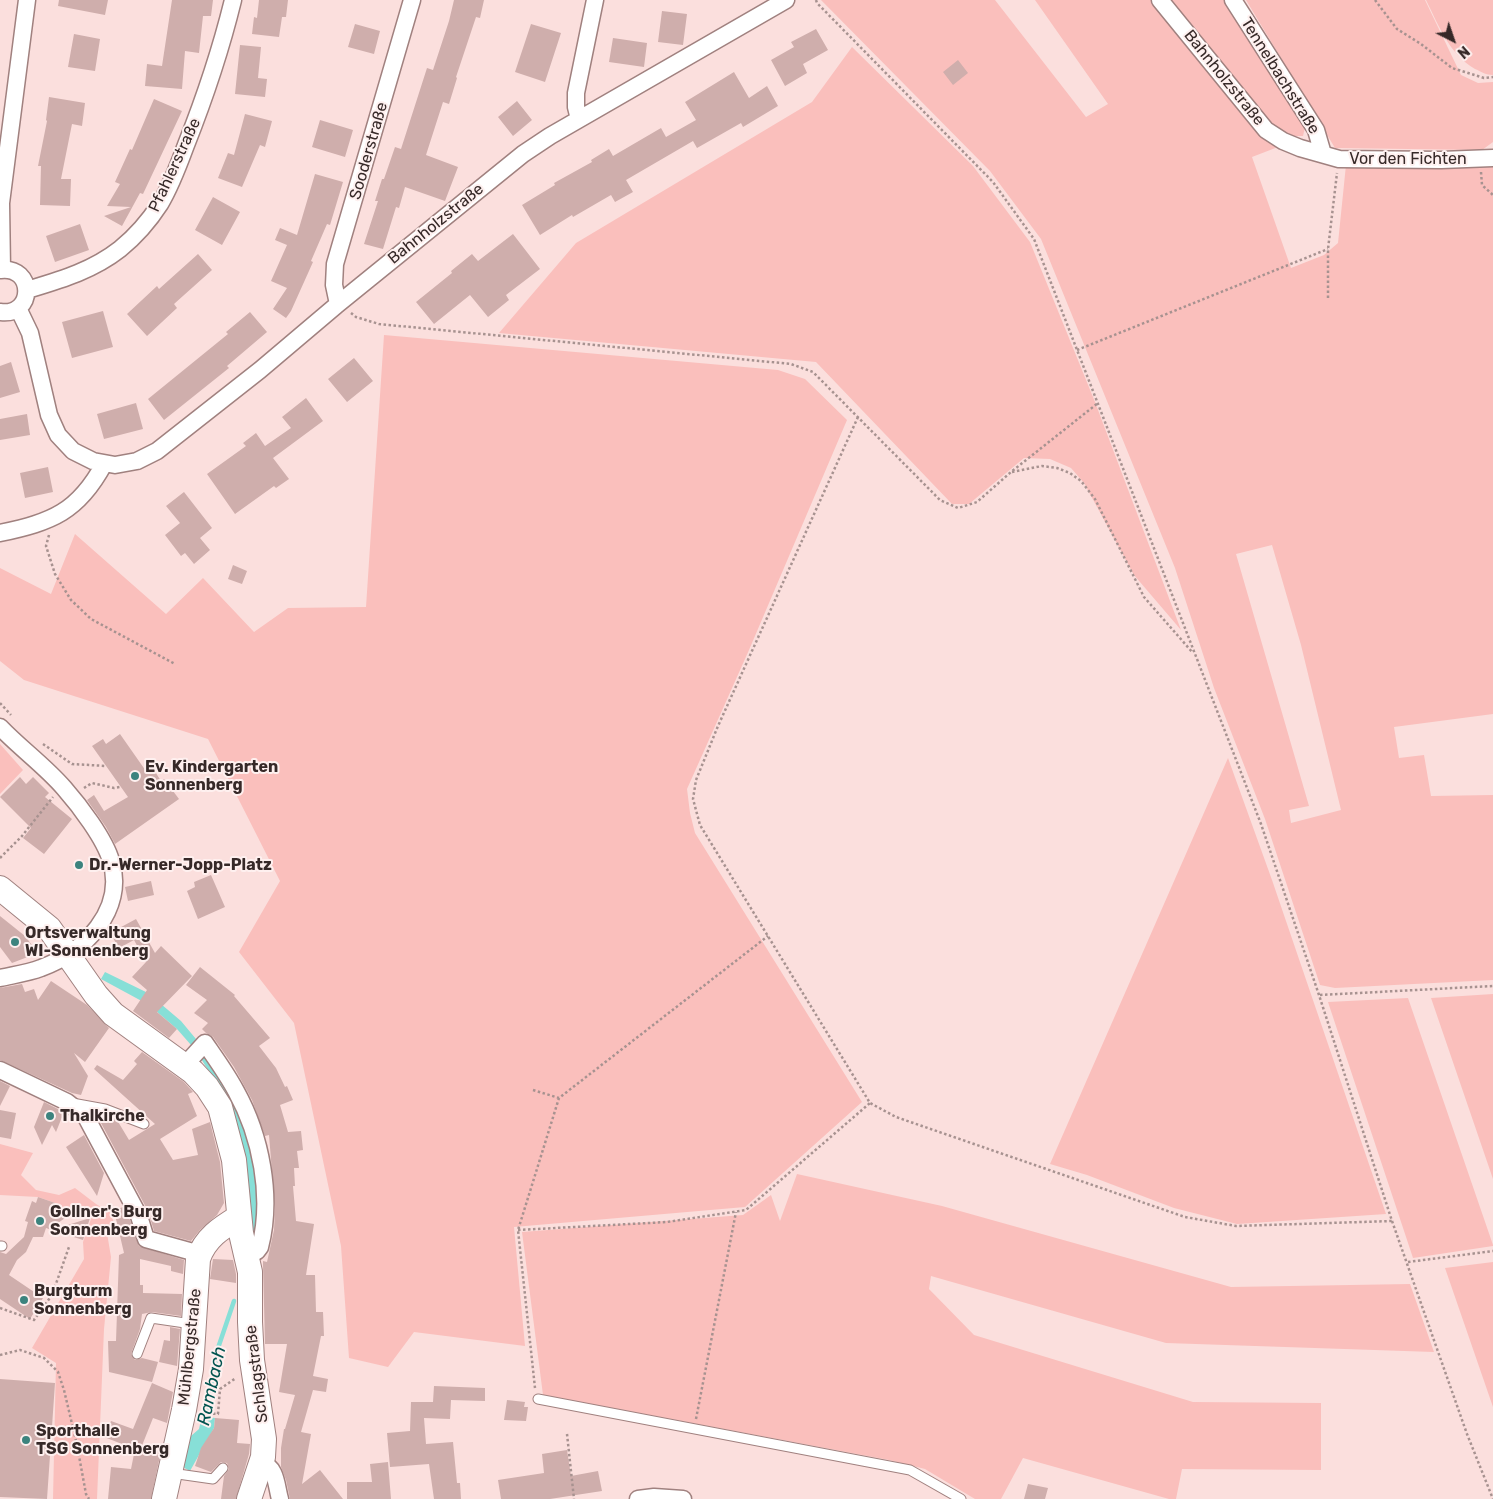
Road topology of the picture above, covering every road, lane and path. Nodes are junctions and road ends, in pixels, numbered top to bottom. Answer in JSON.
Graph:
{"nodes":[{"id":1,"x":28,"y":0,"type":"edge"},
{"id":2,"x":233,"y":0,"type":"edge"},
{"id":3,"x":412,"y":0,"type":"edge"},
{"id":4,"x":595,"y":0,"type":"edge"},
{"id":5,"x":786,"y":0,"type":"edge"},
{"id":6,"x":816,"y":0,"type":"edge"},
{"id":7,"x":1160,"y":0,"type":"edge"},
{"id":8,"x":1233,"y":0,"type":"edge"},
{"id":9,"x":1375,"y":0,"type":"edge"},
{"id":10,"x":1493,"y":77,"type":"edge"},
{"id":11,"x":579,"y":119,"type":"junction"},
{"id":12,"x":1331,"y":157,"type":"junction"},
{"id":13,"x":1489,"y":157,"type":"edge"},
{"id":14,"x":1493,"y":195,"type":"edge"},
{"id":15,"x":1328,"y":249,"type":"junction"},
{"id":16,"x":1,"y":270,"type":"edge"},
{"id":17,"x":27,"y":290,"type":"junction"},
{"id":18,"x":1328,"y":298,"type":"dead end"},
{"id":19,"x":338,"y":304,"type":"junction"},
{"id":20,"x":18,"y":308,"type":"junction"},
{"id":21,"x":0,"y":312,"type":"edge"},
{"id":22,"x":1077,"y":350,"type":"junction"},
{"id":23,"x":1098,"y":403,"type":"junction"},
{"id":24,"x":858,"y":417,"type":"junction"},
{"id":25,"x":104,"y":464,"type":"junction"},
{"id":26,"x":1011,"y":472,"type":"junction"},
{"id":27,"x":65,"y":511,"type":"junction"},
{"id":28,"x":0,"y":533,"type":"edge"},
{"id":29,"x":1195,"y":656,"type":"junction"},
{"id":30,"x":175,"y":664,"type":"dead end"},
{"id":31,"x":0,"y":703,"type":"edge"},
{"id":32,"x":6,"y":722,"type":"edge"},
{"id":33,"x":39,"y":742,"type":"dead end"},
{"id":34,"x":106,"y":766,"type":"dead end"},
{"id":35,"x":63,"y":787,"type":"junction"},
{"id":36,"x":120,"y":787,"type":"dead end"},
{"id":37,"x":43,"y":808,"type":"dead end"},
{"id":38,"x":0,"y":858,"type":"edge"},
{"id":39,"x":0,"y":888,"type":"edge"},
{"id":40,"x":768,"y":936,"type":"junction"},
{"id":41,"x":69,"y":954,"type":"junction"},
{"id":42,"x":0,"y":978,"type":"edge"},
{"id":43,"x":1493,"y":986,"type":"edge"},
{"id":44,"x":1319,"y":996,"type":"junction"},
{"id":45,"x":185,"y":1065,"type":"junction"},
{"id":46,"x":0,"y":1070,"type":"edge"},
{"id":47,"x":533,"y":1090,"type":"dead end"},
{"id":48,"x":559,"y":1098,"type":"junction"},
{"id":49,"x":67,"y":1102,"type":"junction"},
{"id":50,"x":870,"y":1103,"type":"junction"},
{"id":51,"x":144,"y":1124,"type":"dead end"},
{"id":52,"x":736,"y":1212,"type":"junction"},
{"id":53,"x":239,"y":1217,"type":"junction"},
{"id":54,"x":1392,"y":1222,"type":"junction"},
{"id":55,"x":518,"y":1230,"type":"junction"},
{"id":56,"x":69,"y":1247,"type":"dead end"},
{"id":57,"x":1493,"y":1251,"type":"edge"},
{"id":58,"x":200,"y":1254,"type":"junction"},
{"id":59,"x":247,"y":1257,"type":"junction"},
{"id":60,"x":1408,"y":1262,"type":"junction"},
{"id":61,"x":0,"y":1308,"type":"edge"},
{"id":62,"x":195,"y":1325,"type":"junction"},
{"id":63,"x":137,"y":1354,"type":"dead end"},
{"id":64,"x":0,"y":1355,"type":"edge"},
{"id":65,"x":254,"y":1372,"type":"junction"},
{"id":66,"x":538,"y":1399,"type":"joint"},
{"id":67,"x":201,"y":1412,"type":"dead end"},
{"id":68,"x":694,"y":1428,"type":"junction"},
{"id":69,"x":567,"y":1434,"type":"dead end"},
{"id":70,"x":262,"y":1462,"type":"junction"},
{"id":71,"x":223,"y":1468,"type":"dead end"},
{"id":72,"x":170,"y":1473,"type":"junction"},
{"id":73,"x":88,"y":1499,"type":"edge"},
{"id":74,"x":164,"y":1499,"type":"edge"},
{"id":75,"x":249,"y":1499,"type":"edge"},
{"id":76,"x":280,"y":1499,"type":"edge"},
{"id":77,"x":574,"y":1499,"type":"edge"},
{"id":78,"x":638,"y":1499,"type":"edge"},
{"id":79,"x":679,"y":1499,"type":"edge"},
{"id":80,"x":684,"y":1499,"type":"edge"},
{"id":81,"x":961,"y":1499,"type":"edge"},
{"id":82,"x":1493,"y":1499,"type":"edge"}],
"edges":[{"from":1,"to":16,"type":"street"},
{"from":2,"to":17,"type":"street","name":"Pfahlerstraße"},
{"from":3,"to":19,"type":"street","name":"Sooderstraße"},
{"from":4,"to":11,"type":"street"},
{"from":5,"to":11,"type":"street","name":"Bahnholzstraße"},
{"from":6,"to":22,"type":"path"},
{"from":7,"to":12,"type":"street","name":"Bahnholzstraße"},
{"from":8,"to":12,"type":"street","name":"Tennelbachstraße"},
{"from":9,"to":10,"type":"path"},
{"from":11,"to":19,"type":"street","name":"Bahnholzstraße"},
{"from":12,"to":13,"type":"street","name":"Vor den Fichten"},
{"from":12,"to":15,"type":"path"},
{"from":13,"to":14,"type":"path"},
{"from":15,"to":18,"type":"path"},
{"from":15,"to":22,"type":"path"},
{"from":16,"to":17,"type":"street"},
{"from":17,"to":20,"type":"street"},
{"from":19,"to":24,"type":"path"},
{"from":19,"to":25,"type":"street","name":"Bahnholzstraße"},
{"from":20,"to":21,"type":"street"},
{"from":20,"to":25,"type":"street","name":"Bahnholzstraße"},
{"from":22,"to":23,"type":"path"},
{"from":23,"to":26,"type":"path"},
{"from":23,"to":29,"type":"path"},
{"from":24,"to":26,"type":"path"},
{"from":24,"to":40,"type":"path"},
{"from":25,"to":27,"type":"street"},
{"from":26,"to":29,"type":"path"},
{"from":27,"to":28,"type":"street"},
{"from":27,"to":30,"type":"path"},
{"from":29,"to":44,"type":"path"},
{"from":31,"to":32,"type":"path"},
{"from":32,"to":35,"type":"street"},
{"from":33,"to":34,"type":"path"},
{"from":35,"to":36,"type":"path"},
{"from":35,"to":41,"type":"street"},
{"from":37,"to":38,"type":"path"},
{"from":39,"to":41,"type":"main road","name":"Schlagstraße"},
{"from":40,"to":48,"type":"path"},
{"from":40,"to":50,"type":"path"},
{"from":41,"to":42,"type":"street"},
{"from":41,"to":45,"type":"main road","name":"Schlagstraße"},
{"from":43,"to":44,"type":"path"},
{"from":44,"to":54,"type":"path"},
{"from":45,"to":53,"type":"main road","name":"Schlagstraße"},
{"from":45,"to":59,"type":"street"},
{"from":46,"to":49,"type":"street"},
{"from":47,"to":48,"type":"path"},
{"from":48,"to":55,"type":"path"},
{"from":49,"to":51,"type":"lane"},
{"from":49,"to":58,"type":"street"},
{"from":50,"to":52,"type":"path"},
{"from":50,"to":54,"type":"path"},
{"from":52,"to":55,"type":"path"},
{"from":52,"to":68,"type":"path"},
{"from":53,"to":58,"type":"main road"},
{"from":53,"to":59,"type":"main road","name":"Schlagstraße"},
{"from":54,"to":60,"type":"path"},
{"from":55,"to":66,"type":"path"},
{"from":56,"to":61,"type":"path"},
{"from":57,"to":60,"type":"path"},
{"from":58,"to":62,"type":"main road","name":"Mühlbergstraße"},
{"from":59,"to":65,"type":"main road","name":"Schlagstraße"},
{"from":60,"to":82,"type":"path"},
{"from":62,"to":63,"type":"lane"},
{"from":62,"to":72,"type":"main road","name":"Mühlbergstraße"},
{"from":64,"to":73,"type":"path"},
{"from":65,"to":67,"type":"path"},
{"from":65,"to":70,"type":"main road","name":"Schlagstraße"},
{"from":66,"to":68,"type":"lane"},
{"from":68,"to":81,"type":"lane"},
{"from":69,"to":77,"type":"path"},
{"from":70,"to":75,"type":"main road","name":"Schlagstraße"},
{"from":70,"to":76,"type":"street"},
{"from":71,"to":72,"type":"lane"},
{"from":72,"to":74,"type":"main road","name":"Mühlbergstraße"},
{"from":78,"to":79,"type":"street"},
{"from":79,"to":80,"type":"street"}]}
